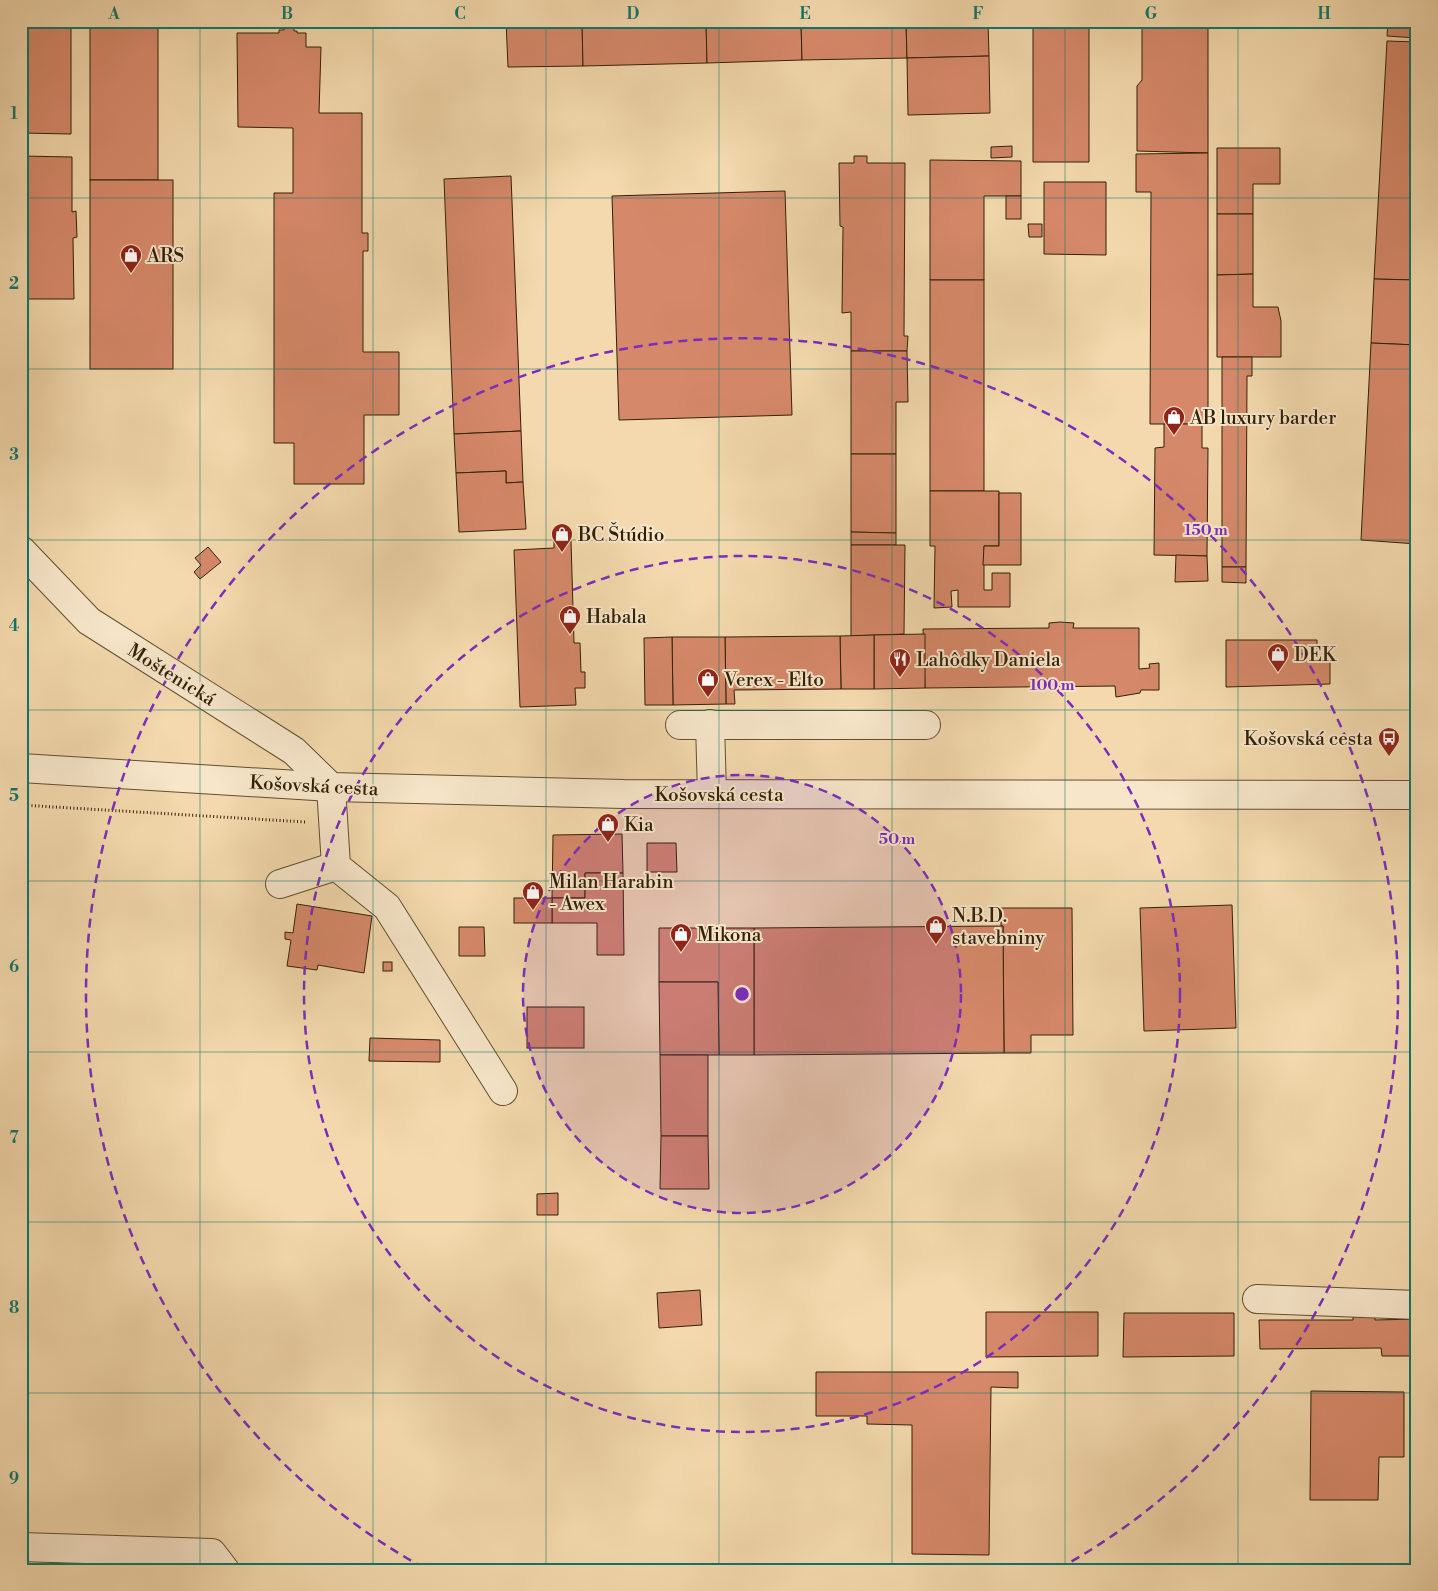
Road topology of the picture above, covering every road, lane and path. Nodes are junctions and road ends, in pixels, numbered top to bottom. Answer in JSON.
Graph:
{"nodes":[{"id":1,"x":21,"y":551,"type":"edge"},
{"id":2,"x":710,"y":724,"type":"junction"},
{"id":3,"x":680,"y":725,"type":"dead end"},
{"id":4,"x":926,"y":725,"type":"dead end"},
{"id":5,"x":21,"y":768,"type":"edge"},
{"id":6,"x":331,"y":787,"type":"junction"},
{"id":7,"x":712,"y":794,"type":"junction"},
{"id":8,"x":1417,"y":795,"type":"edge"},
{"id":9,"x":21,"y":805,"type":"edge"},
{"id":10,"x":333,"y":824,"type":"junction"},
{"id":11,"x":336,"y":866,"type":"junction"},
{"id":12,"x":280,"y":884,"type":"dead end"},
{"id":13,"x":503,"y":1091,"type":"dead end"},
{"id":14,"x":1257,"y":1299,"type":"dead end"},
{"id":15,"x":1417,"y":1305,"type":"edge"},
{"id":16,"x":21,"y":1546,"type":"edge"},
{"id":17,"x":224,"y":1570,"type":"edge"}],
"edges":[{"from":1,"to":6,"type":"street","name":"Moštenická"},
{"from":2,"to":3,"type":"street"},
{"from":2,"to":4,"type":"street"},
{"from":2,"to":7,"type":"street"},
{"from":5,"to":6,"type":"street","name":"Košovská cesta"},
{"from":6,"to":7,"type":"street","name":"Košovská cesta"},
{"from":6,"to":10,"type":"street"},
{"from":7,"to":8,"type":"street","name":"Košovská cesta"},
{"from":9,"to":10,"type":"path"},
{"from":10,"to":11,"type":"street"},
{"from":11,"to":12,"type":"street"},
{"from":11,"to":13,"type":"street"},
{"from":14,"to":15,"type":"street"},
{"from":16,"to":17,"type":"street"}]}
